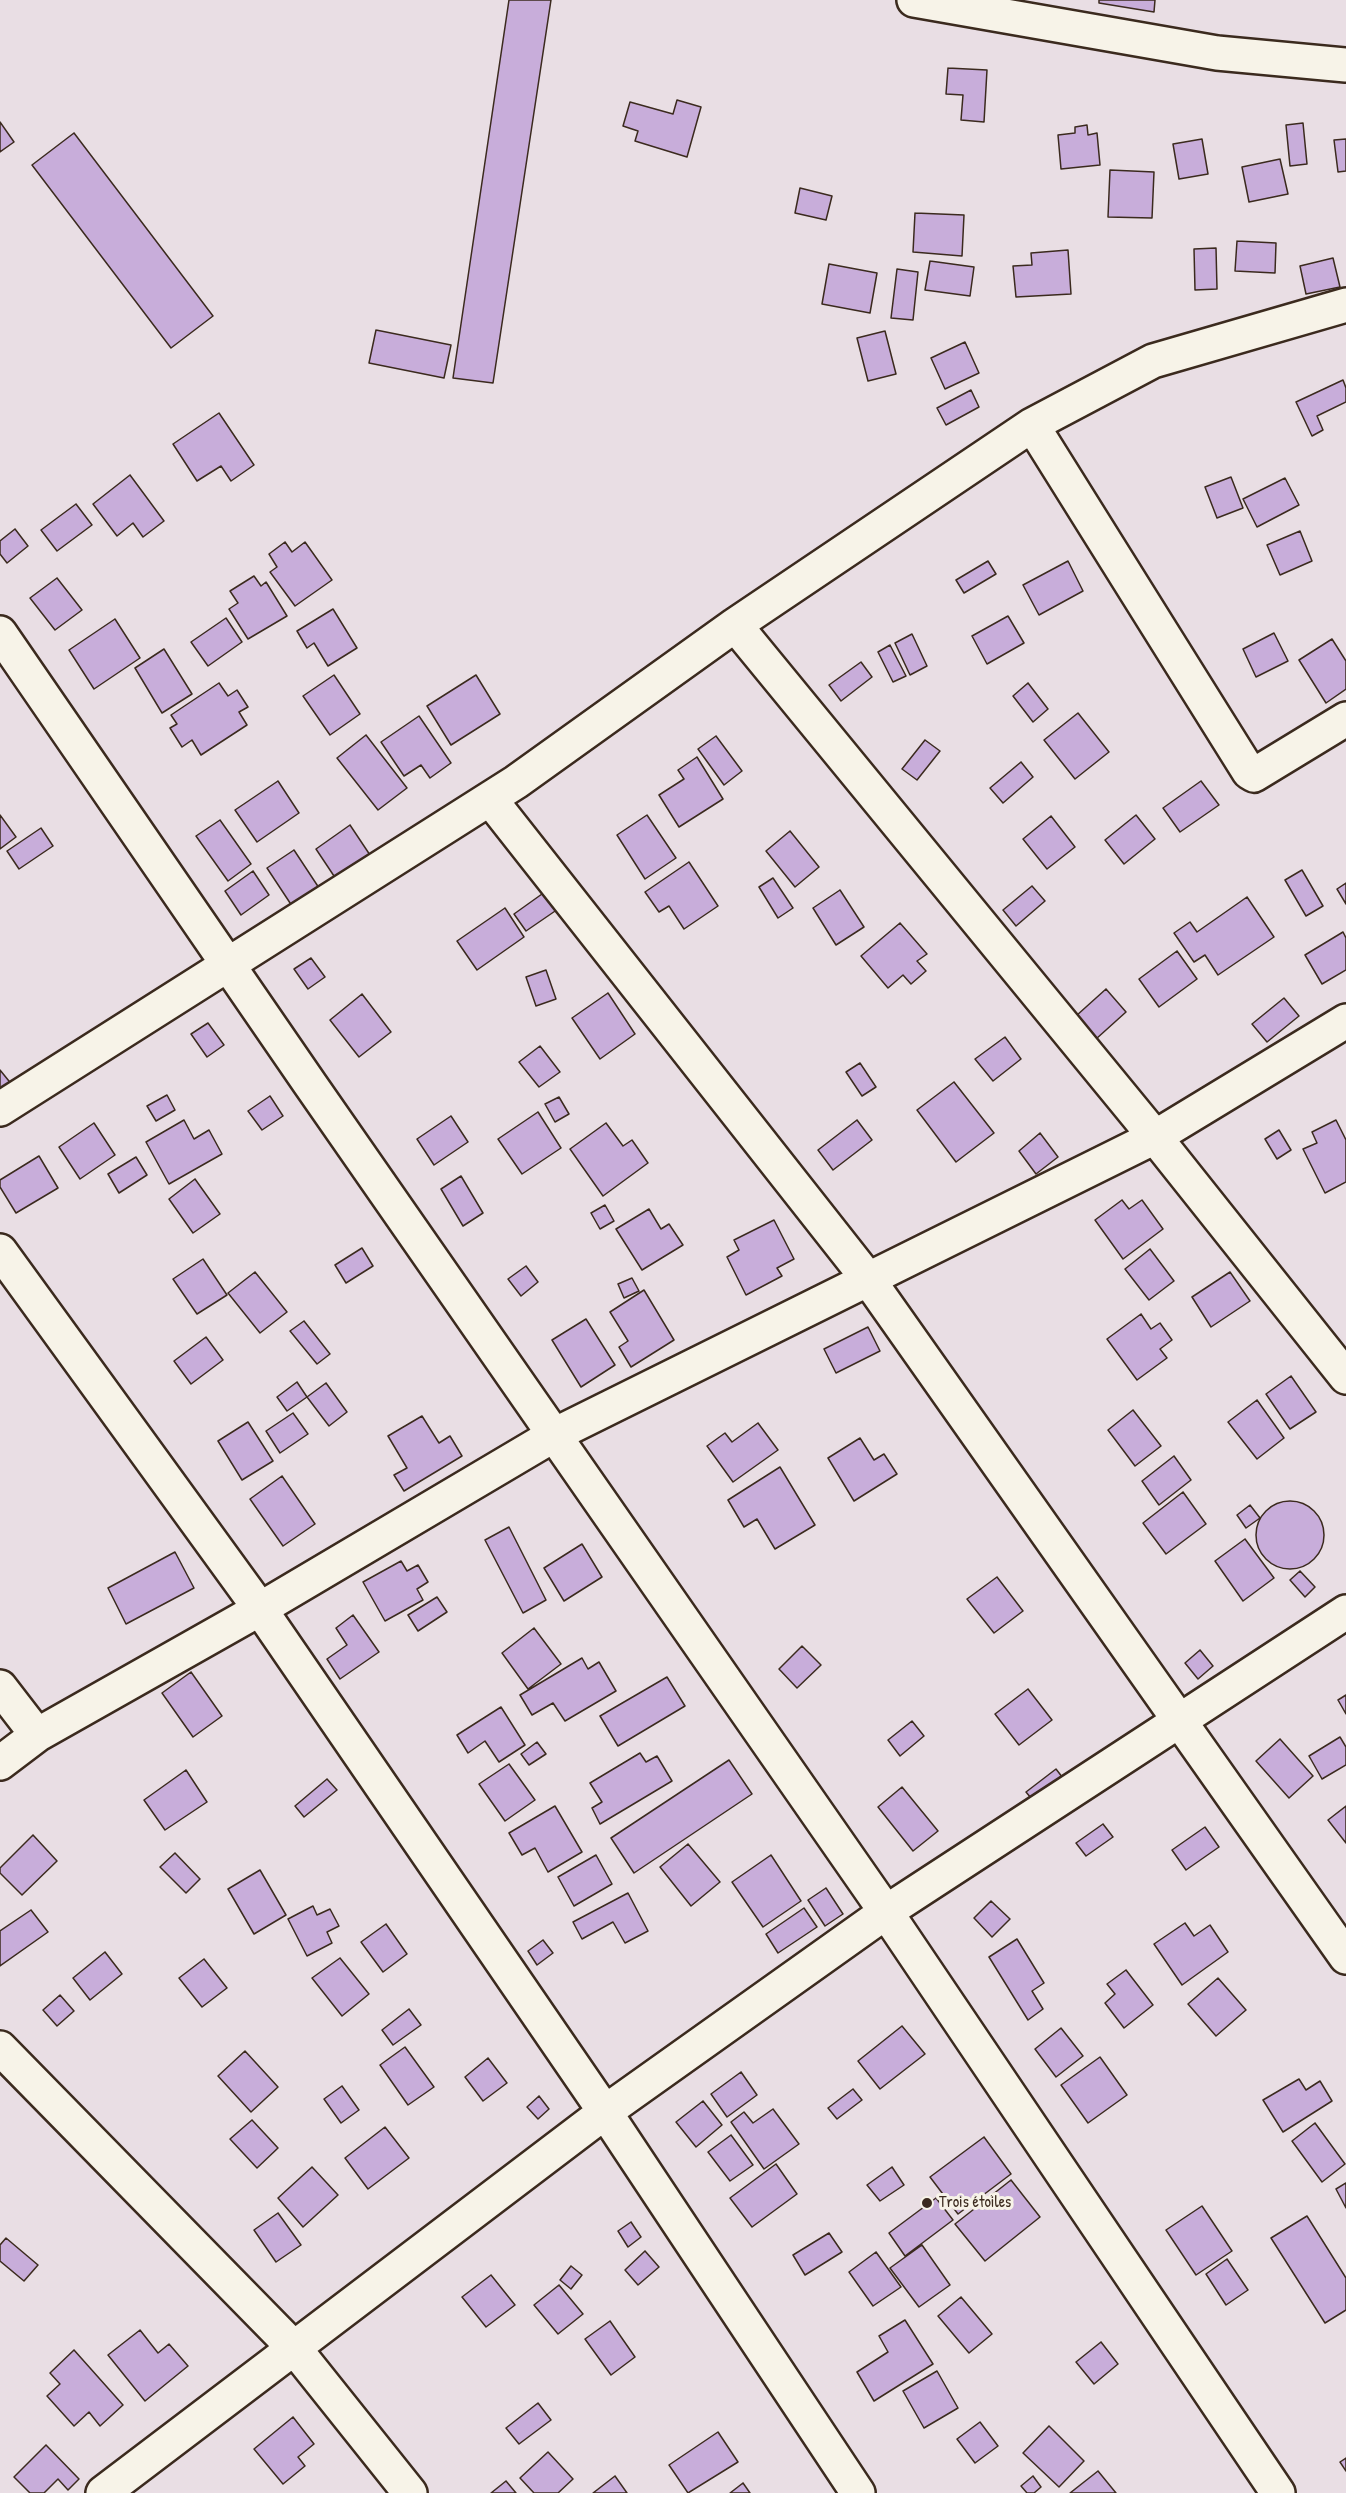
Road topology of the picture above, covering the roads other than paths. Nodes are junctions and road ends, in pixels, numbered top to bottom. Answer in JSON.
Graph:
{"nodes":[{"id":1,"x":914,"y":0,"type":"edge"},
{"id":2,"x":1346,"y":65,"type":"edge"},
{"id":3,"x":1346,"y":305,"type":"edge"},
{"id":4,"x":1032,"y":425,"type":"junction"},
{"id":5,"x":735,"y":625,"type":"junction"},
{"id":6,"x":0,"y":633,"type":"edge"},
{"id":7,"x":1346,"y":719,"type":"edge"},
{"id":8,"x":490,"y":799,"type":"junction"},
{"id":9,"x":229,"y":965,"type":"junction"},
{"id":10,"x":1346,"y":1021,"type":"edge"},
{"id":11,"x":0,"y":1109,"type":"edge"},
{"id":12,"x":1155,"y":1137,"type":"junction"},
{"id":13,"x":0,"y":1251,"type":"edge"},
{"id":14,"x":868,"y":1279,"type":"junction"},
{"id":15,"x":1346,"y":1377,"type":"edge"},
{"id":16,"x":554,"y":1435,"type":"junction"},
{"id":17,"x":260,"y":1610,"type":"junction"},
{"id":18,"x":1346,"y":1612,"type":"edge"},
{"id":19,"x":0,"y":1687,"type":"edge"},
{"id":20,"x":1180,"y":1721,"type":"junction"},
{"id":21,"x":37,"y":1735,"type":"junction"},
{"id":22,"x":0,"y":1763,"type":"edge"},
{"id":23,"x":886,"y":1912,"type":"junction"},
{"id":24,"x":1346,"y":1957,"type":"edge"},
{"id":25,"x":0,"y":2048,"type":"edge"},
{"id":26,"x":605,"y":2112,"type":"junction"},
{"id":27,"x":295,"y":2349,"type":"junction"},
{"id":28,"x":103,"y":2493,"type":"edge"},
{"id":29,"x":410,"y":2493,"type":"edge"},
{"id":30,"x":858,"y":2493,"type":"edge"},
{"id":31,"x":1278,"y":2493,"type":"edge"}],
"edges":[{"from":1,"to":2,"type":"street"},
{"from":3,"to":4,"type":"street"},
{"from":4,"to":5,"type":"street"},
{"from":4,"to":7,"type":"street"},
{"from":5,"to":8,"type":"street"},
{"from":5,"to":12,"type":"street"},
{"from":6,"to":9,"type":"street"},
{"from":8,"to":9,"type":"street"},
{"from":8,"to":14,"type":"street"},
{"from":9,"to":11,"type":"street"},
{"from":9,"to":16,"type":"street"},
{"from":10,"to":12,"type":"street"},
{"from":12,"to":14,"type":"street"},
{"from":12,"to":15,"type":"street"},
{"from":13,"to":17,"type":"street"},
{"from":14,"to":16,"type":"street"},
{"from":14,"to":20,"type":"street"},
{"from":16,"to":17,"type":"street"},
{"from":16,"to":23,"type":"street"},
{"from":17,"to":21,"type":"street"},
{"from":17,"to":26,"type":"street"},
{"from":18,"to":20,"type":"street"},
{"from":19,"to":21,"type":"street"},
{"from":20,"to":23,"type":"street"},
{"from":20,"to":24,"type":"street"},
{"from":21,"to":22,"type":"street"},
{"from":23,"to":26,"type":"street"},
{"from":23,"to":31,"type":"street"},
{"from":25,"to":27,"type":"street"},
{"from":26,"to":27,"type":"street"},
{"from":26,"to":30,"type":"street"},
{"from":27,"to":28,"type":"street"},
{"from":27,"to":29,"type":"street"}]}
